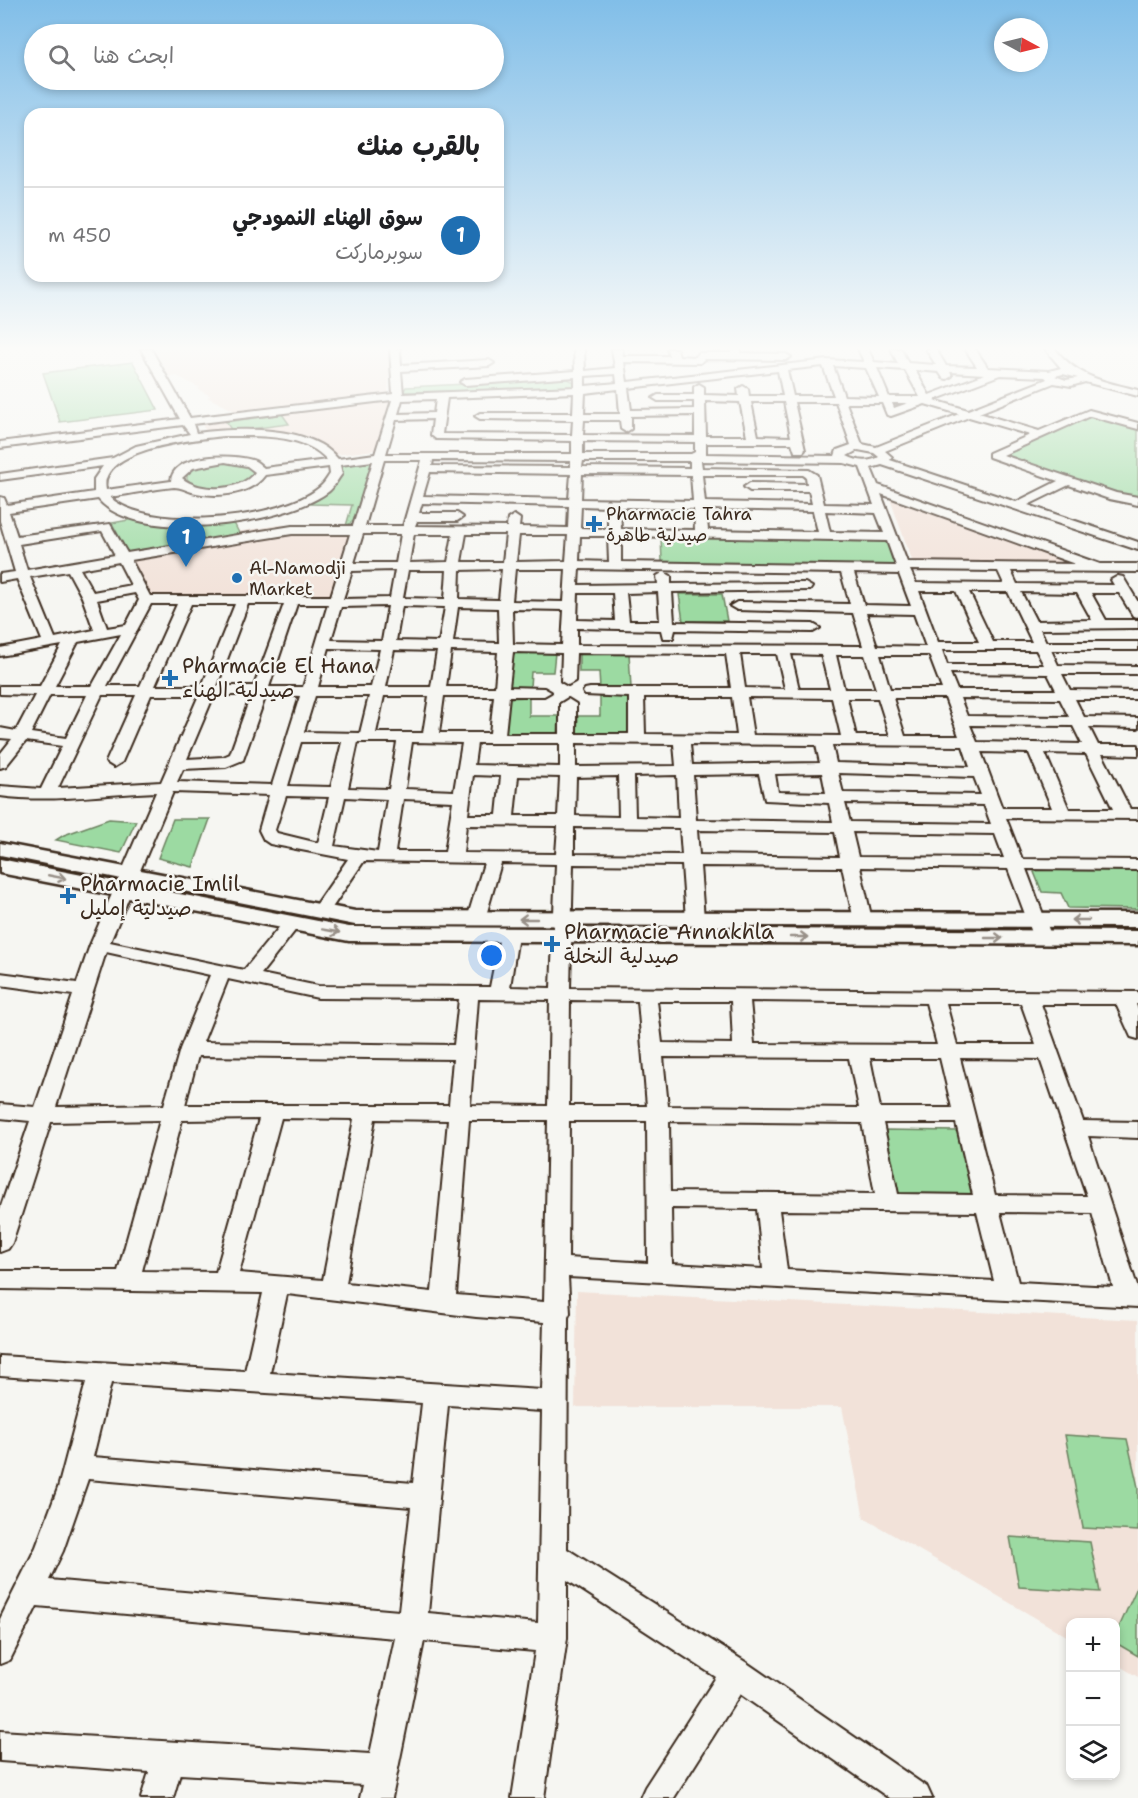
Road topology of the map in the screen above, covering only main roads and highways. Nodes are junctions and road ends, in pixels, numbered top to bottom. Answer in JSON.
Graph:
{"nodes":[{"id":1,"x":0,"y":849,"type":"edge"},
{"id":2,"x":0,"y":866,"type":"edge"},
{"id":3,"x":125,"y":881,"type":"junction"},
{"id":4,"x":1138,"y":920,"type":"edge"},
{"id":5,"x":564,"y":927,"type":"junction"},
{"id":6,"x":1040,"y":929,"type":"junction"},
{"id":7,"x":1138,"y":938,"type":"edge"}],
"edges":[{"from":1,"to":3,"type":"main road"},
{"from":2,"to":3,"type":"main road","one_way":true},
{"from":5,"to":3,"type":"main road","one_way":true},
{"from":3,"to":5,"type":"main road","one_way":true},
{"from":4,"to":6,"type":"main road","one_way":true},
{"from":5,"to":6,"type":"main road","one_way":true},
{"from":5,"to":6,"type":"main road"},
{"from":6,"to":7,"type":"main road"}]}
